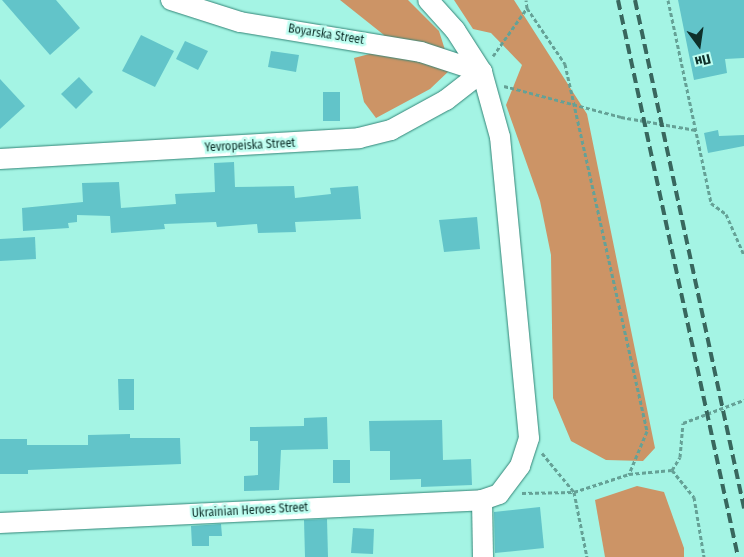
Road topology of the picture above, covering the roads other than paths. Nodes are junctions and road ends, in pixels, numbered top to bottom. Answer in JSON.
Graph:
{"nodes":[{"id":1,"x":171,"y":0,"type":"edge"},
{"id":2,"x":428,"y":0,"type":"edge"},
{"id":3,"x":482,"y":72,"type":"junction"},
{"id":4,"x":0,"y":159,"type":"edge"},
{"id":5,"x":490,"y":497,"type":"junction"},
{"id":6,"x":0,"y":523,"type":"edge"},
{"id":7,"x":483,"y":557,"type":"edge"}],
"edges":[{"from":1,"to":3,"type":"street","name":"Boyarska Street"},
{"from":2,"to":3,"type":"street"},
{"from":3,"to":4,"type":"street","name":"Yevropeiska Street"},
{"from":3,"to":5,"type":"street"},
{"from":5,"to":6,"type":"street","name":"Ukrainian Heroes Street"},
{"from":5,"to":7,"type":"street"}]}
